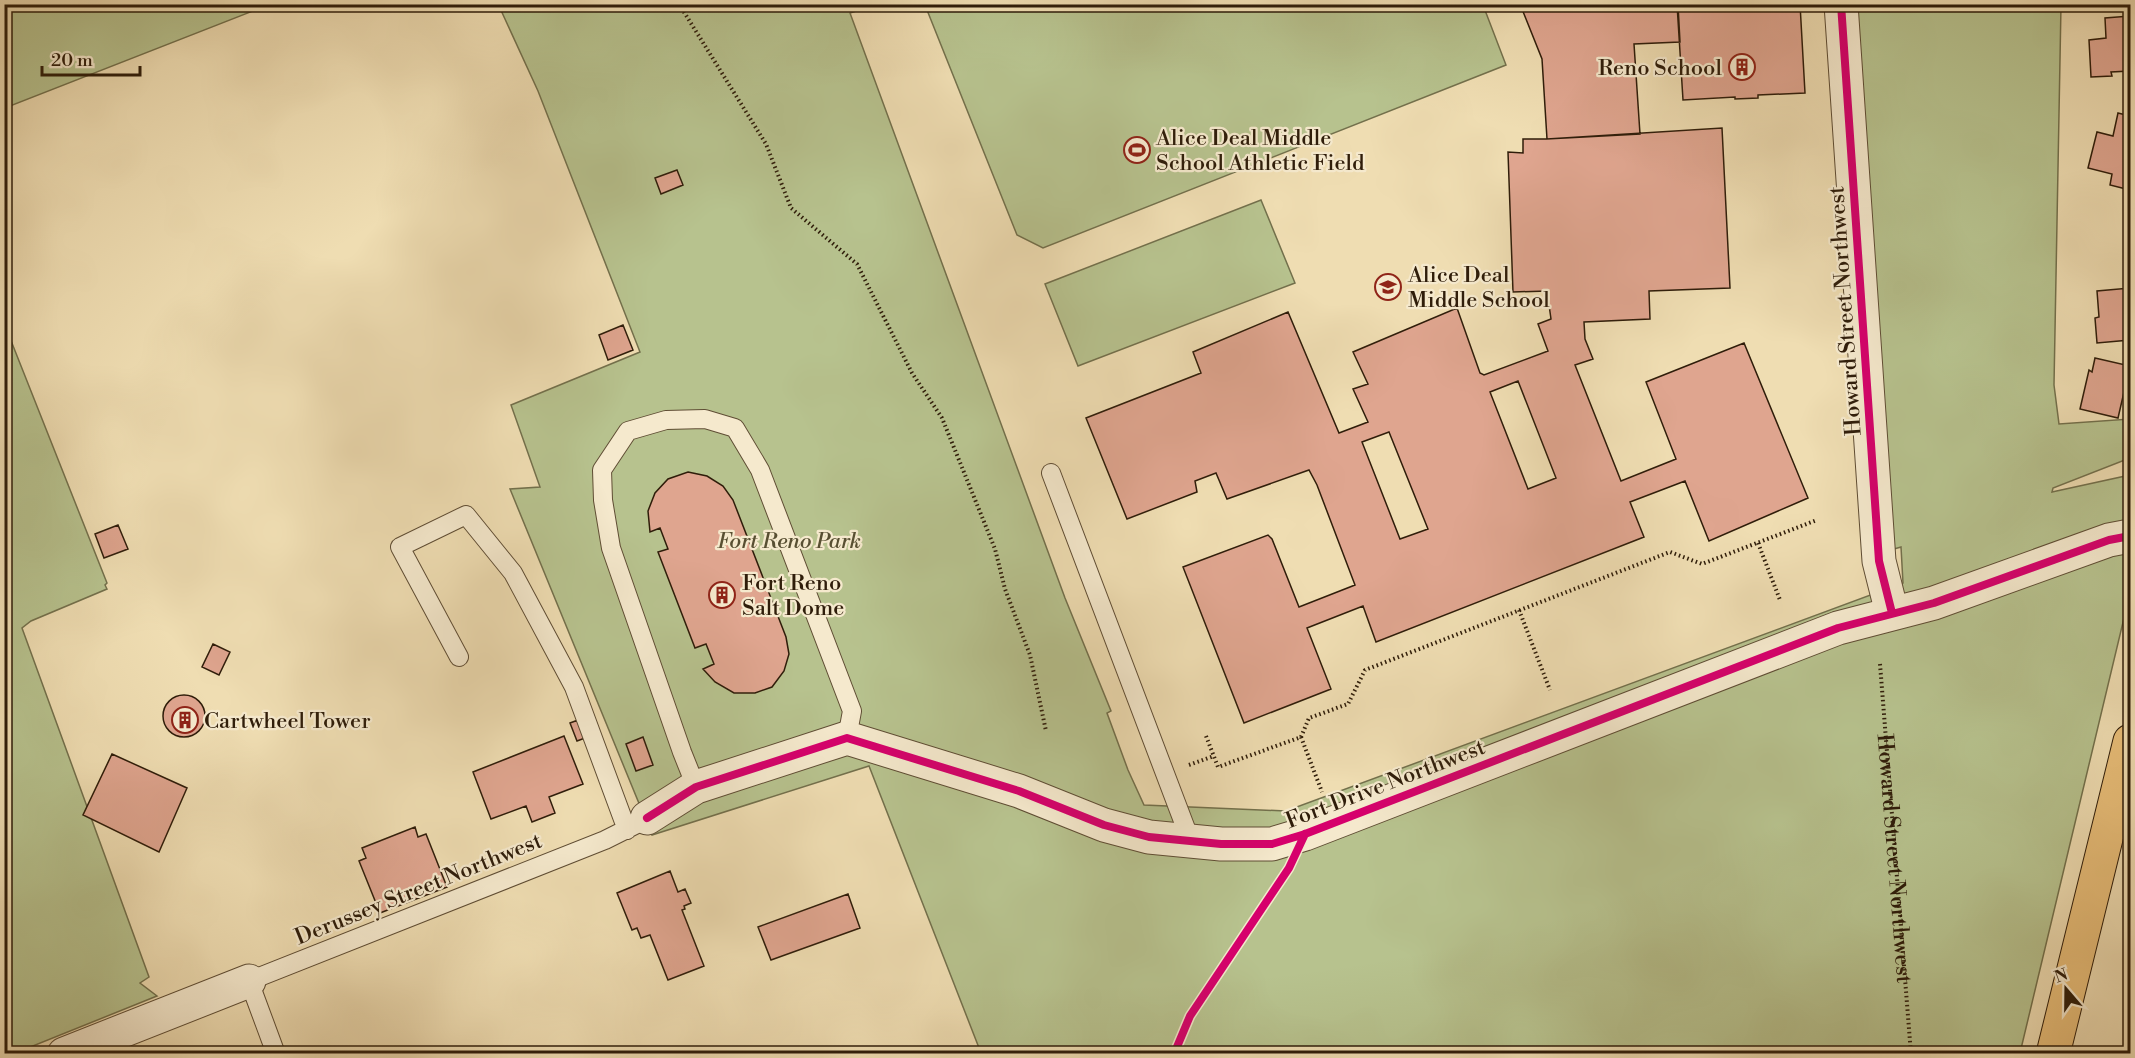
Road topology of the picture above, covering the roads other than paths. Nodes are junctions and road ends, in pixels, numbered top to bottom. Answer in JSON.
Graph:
{"nodes":[{"id":1,"x":1841,"y":4,"type":"edge"},
{"id":2,"x":1051,"y":473,"type":"dead end"},
{"id":3,"x":2130,"y":536,"type":"edge"},
{"id":4,"x":1892,"y":613,"type":"junction"},
{"id":5,"x":459,"y":657,"type":"dead end"},
{"id":6,"x":847,"y":738,"type":"junction"},
{"id":7,"x":2130,"y":741,"type":"edge"},
{"id":8,"x":696,"y":787,"type":"junction"},
{"id":9,"x":637,"y":824,"type":"junction"},
{"id":10,"x":1191,"y":842,"type":"junction"},
{"id":11,"x":249,"y":981,"type":"junction"},
{"id":12,"x":64,"y":1053,"type":"edge"},
{"id":13,"x":276,"y":1053,"type":"edge"},
{"id":14,"x":2053,"y":1053,"type":"edge"}],
"edges":[{"from":1,"to":4,"type":"street","name":"Howard Street Northwest"},
{"from":2,"to":10,"type":"lane"},
{"from":3,"to":4,"type":"street","name":"Fort Drive Northwest"},
{"from":4,"to":10,"type":"street","name":"Fort Drive Northwest"},
{"from":5,"to":9,"type":"lane"},
{"from":6,"to":8,"type":"street"},
{"from":6,"to":8,"type":"lane"},
{"from":6,"to":10,"type":"street","name":"Fort Drive Northwest"},
{"from":7,"to":14,"type":"main road"},
{"from":8,"to":9,"type":"street"},
{"from":9,"to":11,"type":"lane","name":"Derussey Street Northwest"},
{"from":11,"to":12,"type":"street"},
{"from":11,"to":13,"type":"lane"}]}
